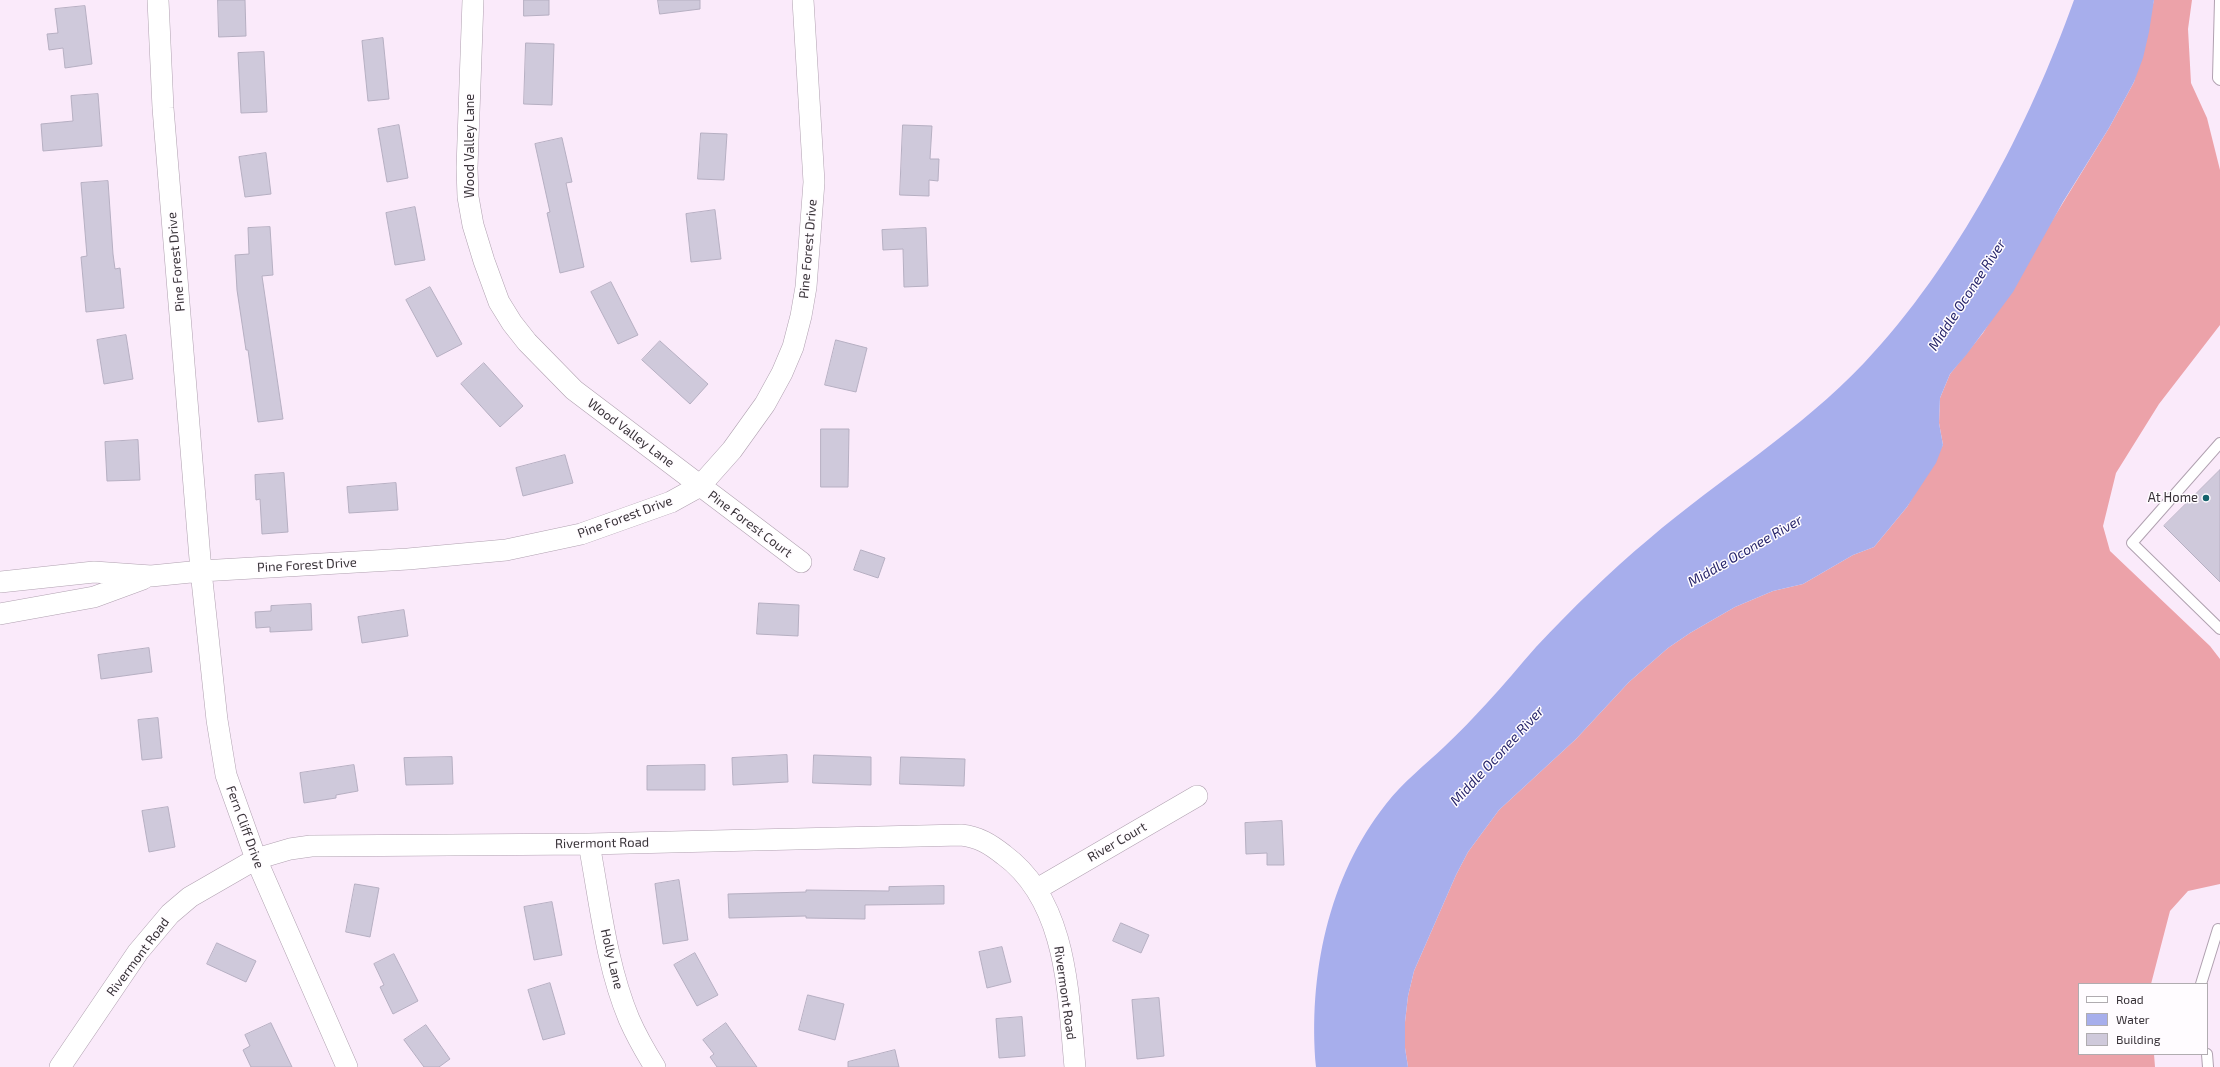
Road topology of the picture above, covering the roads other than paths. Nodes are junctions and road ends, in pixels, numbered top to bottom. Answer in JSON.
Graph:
{"nodes":[{"id":1,"x":158,"y":0,"type":"edge"},
{"id":2,"x":473,"y":0,"type":"edge"},
{"id":3,"x":803,"y":0,"type":"edge"},
{"id":4,"x":2220,"y":0,"type":"edge"},
{"id":5,"x":2220,"y":10,"type":"edge"},
{"id":6,"x":2220,"y":80,"type":"edge"},
{"id":7,"x":2220,"y":443,"type":"edge"},
{"id":8,"x":700,"y":486,"type":"junction"},
{"id":9,"x":801,"y":562,"type":"dead end"},
{"id":10,"x":201,"y":571,"type":"junction"},
{"id":11,"x":151,"y":576,"type":"junction"},
{"id":12,"x":0,"y":582,"type":"edge"},
{"id":13,"x":0,"y":614,"type":"edge"},
{"id":14,"x":2220,"y":629,"type":"edge"},
{"id":15,"x":1197,"y":796,"type":"dead end"},
{"id":16,"x":589,"y":844,"type":"junction"},
{"id":17,"x":256,"y":859,"type":"junction"},
{"id":18,"x":1037,"y":889,"type":"junction"},
{"id":19,"x":2220,"y":930,"type":"edge"},
{"id":20,"x":2201,"y":983,"type":"edge"},
{"id":21,"x":2207,"y":1055,"type":"edge"},
{"id":22,"x":60,"y":1067,"type":"edge"},
{"id":23,"x":347,"y":1067,"type":"edge"},
{"id":24,"x":654,"y":1067,"type":"edge"},
{"id":25,"x":1074,"y":1067,"type":"edge"},
{"id":26,"x":2208,"y":1067,"type":"edge"}],
"edges":[{"from":1,"to":10,"type":"street","name":"Pine Forest Drive"},
{"from":2,"to":8,"type":"street","name":"Wood Valley Lane"},
{"from":3,"to":8,"type":"street","name":"Pine Forest Drive"},
{"from":4,"to":5,"type":"lane"},
{"from":5,"to":6,"type":"lane"},
{"from":7,"to":14,"type":"lane"},
{"from":8,"to":9,"type":"street","name":"Pine Forest Court"},
{"from":8,"to":10,"type":"street","name":"Pine Forest Drive"},
{"from":10,"to":11,"type":"street","name":"Pine Forest Drive"},
{"from":10,"to":17,"type":"street","name":"Fern Cliff Drive"},
{"from":11,"to":12,"type":"street","name":"Pine Forest Drive"},
{"from":11,"to":13,"type":"street","name":"Pine Forest Drive"},
{"from":15,"to":18,"type":"street","name":"River Court"},
{"from":16,"to":17,"type":"street","name":"Rivermont Road"},
{"from":16,"to":18,"type":"street","name":"Rivermont Road"},
{"from":16,"to":24,"type":"street","name":"Holly Lane"},
{"from":17,"to":22,"type":"street","name":"Rivermont Road"},
{"from":17,"to":23,"type":"street","name":"Fern Cliff Drive"},
{"from":18,"to":25,"type":"street","name":"Rivermont Road"},
{"from":19,"to":20,"type":"lane"},
{"from":21,"to":26,"type":"lane"}]}
